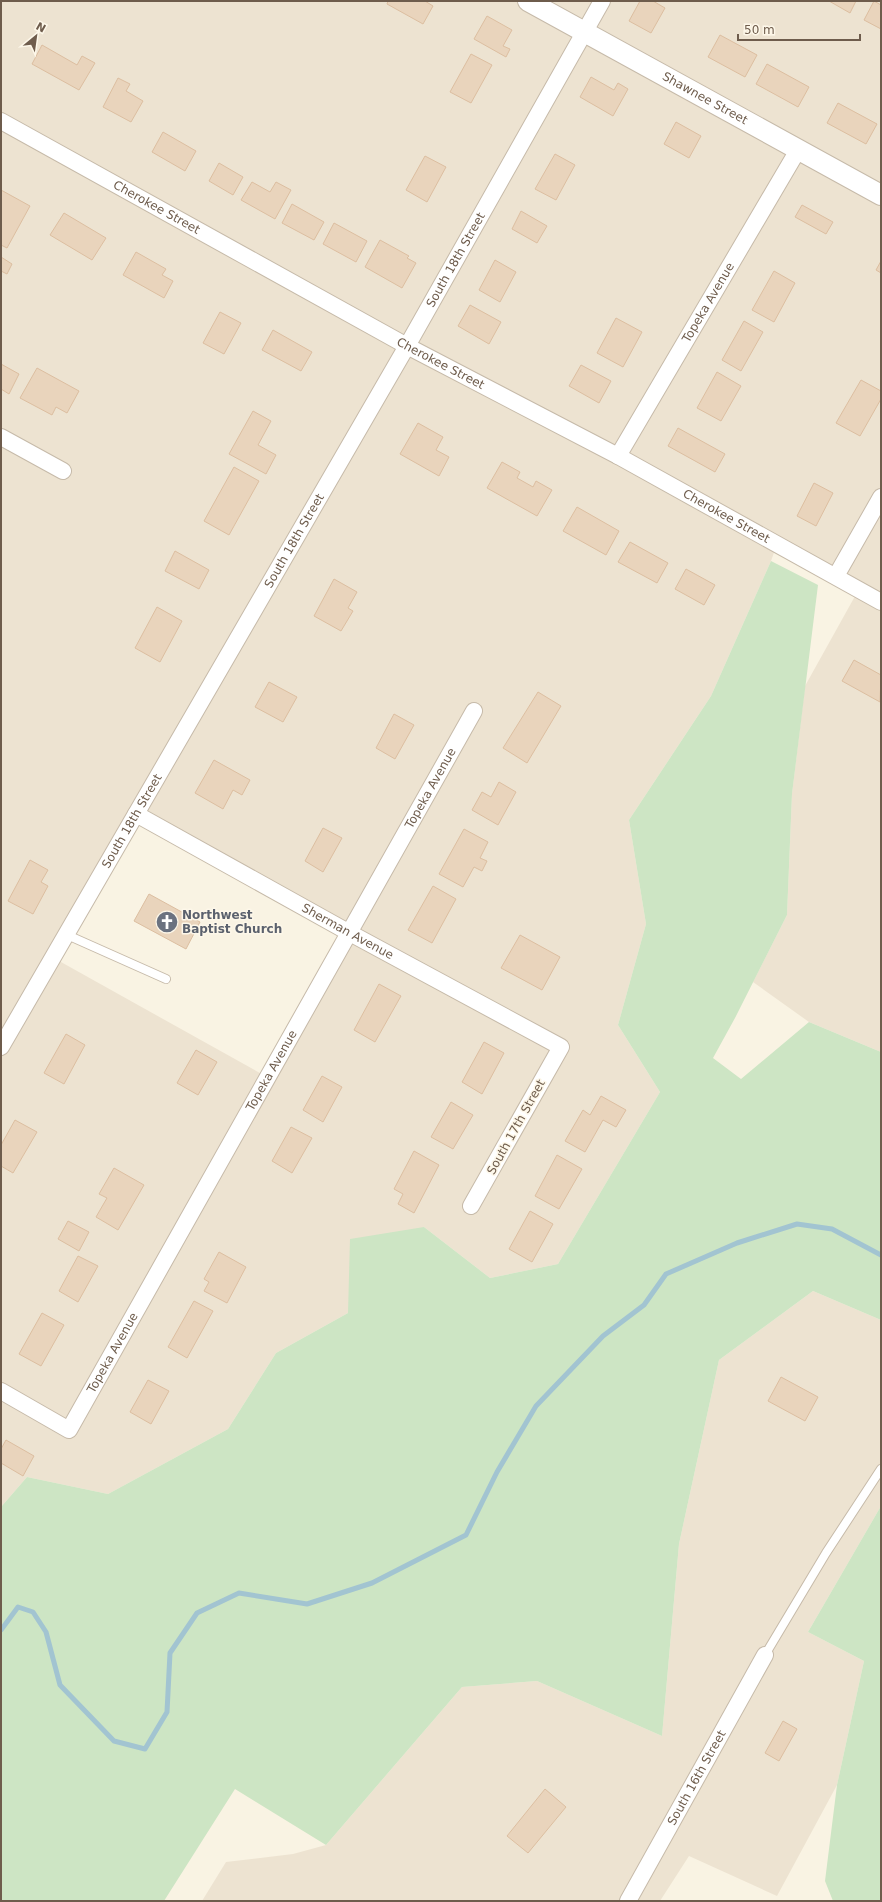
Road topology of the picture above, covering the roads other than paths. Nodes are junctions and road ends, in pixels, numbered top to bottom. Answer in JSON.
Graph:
{"nodes":[{"id":1,"x":528,"y":1,"type":"edge"},
{"id":2,"x":602,"y":1,"type":"edge"},
{"id":3,"x":584,"y":32,"type":"junction"},
{"id":4,"x":1,"y":121,"type":"edge"},
{"id":5,"x":798,"y":150,"type":"junction"},
{"id":6,"x":881,"y":195,"type":"edge"},
{"id":7,"x":408,"y":346,"type":"junction"},
{"id":8,"x":1,"y":437,"type":"edge"},
{"id":9,"x":618,"y":456,"type":"junction"},
{"id":10,"x":63,"y":470,"type":"dead end"},
{"id":11,"x":881,"y":497,"type":"edge"},
{"id":12,"x":836,"y":576,"type":"junction"},
{"id":13,"x":881,"y":602,"type":"edge"},
{"id":14,"x":474,"y":711,"type":"dead end"},
{"id":15,"x":136,"y":814,"type":"junction"},
{"id":16,"x":348,"y":932,"type":"junction"},
{"id":17,"x":65,"y":934,"type":"junction"},
{"id":18,"x":166,"y":979,"type":"dead end"},
{"id":19,"x":1,"y":1047,"type":"edge"},
{"id":20,"x":561,"y":1047,"type":"joint"},
{"id":21,"x":471,"y":1206,"type":"dead end"},
{"id":22,"x":1,"y":1391,"type":"edge"},
{"id":23,"x":881,"y":1469,"type":"edge"},
{"id":24,"x":765,"y":1655,"type":"joint"},
{"id":25,"x":628,"y":1901,"type":"edge"}],
"edges":[{"from":1,"to":3,"type":"street","name":"Shawnee Street"},
{"from":2,"to":3,"type":"street","name":"South 18th Street"},
{"from":3,"to":5,"type":"street","name":"Shawnee Street"},
{"from":3,"to":7,"type":"street","name":"South 18th Street"},
{"from":4,"to":7,"type":"street","name":"Cherokee Street"},
{"from":5,"to":6,"type":"street","name":"Shawnee Street"},
{"from":5,"to":9,"type":"street","name":"Topeka Avenue"},
{"from":7,"to":9,"type":"street","name":"Cherokee Street"},
{"from":7,"to":15,"type":"street","name":"South 18th Street"},
{"from":8,"to":10,"type":"street"},
{"from":9,"to":12,"type":"street","name":"Cherokee Street"},
{"from":11,"to":12,"type":"street"},
{"from":12,"to":13,"type":"street","name":"Cherokee Street"},
{"from":14,"to":16,"type":"street","name":"Topeka Avenue"},
{"from":15,"to":16,"type":"street","name":"Sherman Avenue"},
{"from":15,"to":17,"type":"street","name":"South 18th Street"},
{"from":16,"to":20,"type":"street","name":"Sherman Avenue"},
{"from":16,"to":22,"type":"street","name":"Topeka Avenue"},
{"from":17,"to":18,"type":"lane"},
{"from":17,"to":19,"type":"street","name":"South 18th Street"},
{"from":20,"to":21,"type":"street","name":"South 17th Street"},
{"from":23,"to":24,"type":"lane"},
{"from":24,"to":25,"type":"street","name":"South 16th Street"}]}
